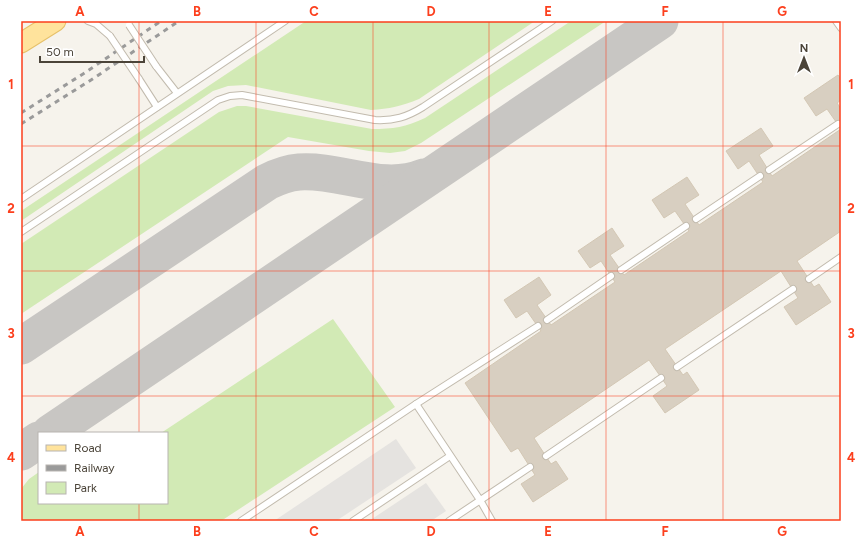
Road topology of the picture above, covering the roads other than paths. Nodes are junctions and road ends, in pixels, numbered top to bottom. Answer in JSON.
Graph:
{"nodes":[{"id":1,"x":88,"y":21,"type":"edge"},
{"id":2,"x":285,"y":21,"type":"edge"},
{"id":3,"x":552,"y":21,"type":"edge"},
{"id":4,"x":836,"y":21,"type":"edge"},
{"id":5,"x":128,"y":23,"type":"edge"},
{"id":6,"x":51,"y":24,"type":"edge"},
{"id":7,"x":841,"y":28,"type":"edge"},
{"id":8,"x":21,"y":43,"type":"edge"},
{"id":9,"x":177,"y":93,"type":"junction"},
{"id":10,"x":157,"y":107,"type":"junction"},
{"id":11,"x":838,"y":124,"type":"dead end"},
{"id":12,"x":769,"y":170,"type":"dead end"},
{"id":13,"x":760,"y":176,"type":"dead end"},
{"id":14,"x":21,"y":199,"type":"edge"},
{"id":15,"x":696,"y":219,"type":"dead end"},
{"id":16,"x":686,"y":226,"type":"dead end"},
{"id":17,"x":21,"y":232,"type":"edge"},
{"id":18,"x":841,"y":257,"type":"edge"},
{"id":19,"x":621,"y":270,"type":"dead end"},
{"id":20,"x":611,"y":276,"type":"dead end"},
{"id":21,"x":809,"y":279,"type":"dead end"},
{"id":22,"x":793,"y":289,"type":"dead end"},
{"id":23,"x":547,"y":320,"type":"dead end"},
{"id":24,"x":538,"y":326,"type":"dead end"},
{"id":25,"x":677,"y":367,"type":"dead end"},
{"id":26,"x":661,"y":378,"type":"dead end"},
{"id":27,"x":416,"y":404,"type":"junction"},
{"id":28,"x":450,"y":456,"type":"junction"},
{"id":29,"x":546,"y":456,"type":"dead end"},
{"id":30,"x":530,"y":467,"type":"dead end"},
{"id":31,"x":480,"y":500,"type":"junction"},
{"id":32,"x":241,"y":521,"type":"edge"},
{"id":33,"x":354,"y":521,"type":"edge"},
{"id":34,"x":449,"y":521,"type":"edge"},
{"id":35,"x":492,"y":521,"type":"edge"}],
"edges":[{"from":1,"to":10,"type":"lane","bridge":true},
{"from":2,"to":9,"type":"lane"},
{"from":3,"to":17,"type":"lane"},
{"from":4,"to":7,"type":"lane"},
{"from":5,"to":9,"type":"lane","bridge":true},
{"from":6,"to":8,"type":"main road"},
{"from":9,"to":10,"type":"lane"},
{"from":10,"to":14,"type":"lane"},
{"from":11,"to":12,"type":"lane"},
{"from":13,"to":15,"type":"lane"},
{"from":16,"to":19,"type":"lane"},
{"from":18,"to":21,"type":"lane"},
{"from":20,"to":23,"type":"lane"},
{"from":22,"to":25,"type":"lane"},
{"from":24,"to":27,"type":"lane"},
{"from":26,"to":29,"type":"lane"},
{"from":27,"to":28,"type":"lane"},
{"from":27,"to":32,"type":"lane"},
{"from":28,"to":31,"type":"lane"},
{"from":28,"to":33,"type":"lane"},
{"from":30,"to":31,"type":"lane"},
{"from":31,"to":34,"type":"lane"},
{"from":31,"to":35,"type":"lane"}]}
